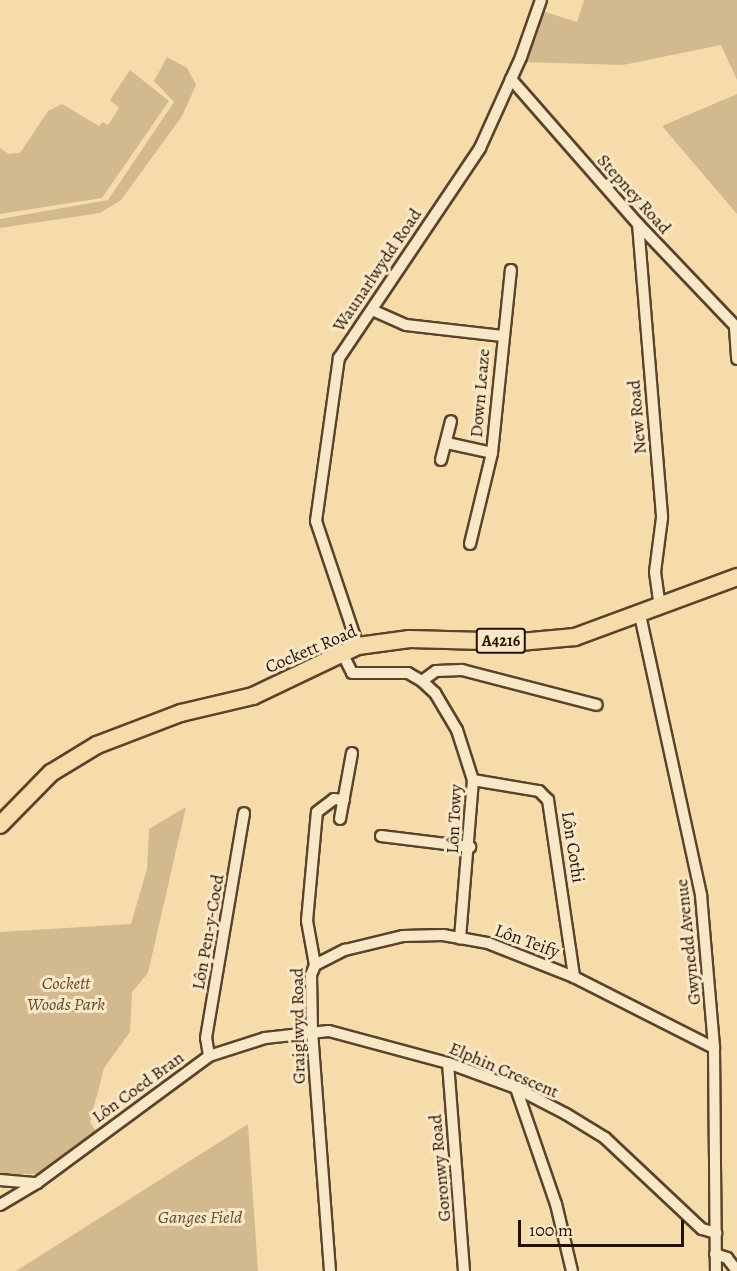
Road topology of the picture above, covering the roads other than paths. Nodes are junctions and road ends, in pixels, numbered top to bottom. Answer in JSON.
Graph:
{"nodes":[{"id":1,"x":541,"y":0,"type":"edge"},
{"id":2,"x":511,"y":79,"type":"junction"},
{"id":3,"x":638,"y":224,"type":"junction"},
{"id":4,"x":511,"y":270,"type":"dead end"},
{"id":5,"x":372,"y":310,"type":"junction"},
{"id":6,"x":736,"y":328,"type":"edge"},
{"id":7,"x":502,"y":336,"type":"junction"},
{"id":8,"x":737,"y":359,"type":"edge"},
{"id":9,"x":451,"y":421,"type":"dead end"},
{"id":10,"x":447,"y":443,"type":"junction"},
{"id":11,"x":492,"y":453,"type":"junction"},
{"id":12,"x":441,"y":459,"type":"dead end"},
{"id":13,"x":470,"y":544,"type":"dead end"},
{"id":14,"x":737,"y":577,"type":"edge"},
{"id":15,"x":660,"y":606,"type":"junction"},
{"id":16,"x":640,"y":615,"type":"junction"},
{"id":17,"x":358,"y":646,"type":"junction"},
{"id":18,"x":342,"y":653,"type":"junction"},
{"id":19,"x":422,"y":681,"type":"junction"},
{"id":20,"x":597,"y":705,"type":"dead end"},
{"id":21,"x":352,"y":753,"type":"dead end"},
{"id":22,"x":473,"y":780,"type":"junction"},
{"id":23,"x":344,"y":800,"type":"junction"},
{"id":24,"x":244,"y":813,"type":"dead end"},
{"id":25,"x":340,"y":819,"type":"dead end"},
{"id":26,"x":0,"y":825,"type":"edge"},
{"id":27,"x":381,"y":836,"type":"dead end"},
{"id":28,"x":470,"y":847,"type":"junction"},
{"id":29,"x":460,"y":938,"type":"junction"},
{"id":30,"x":315,"y":964,"type":"junction"},
{"id":31,"x":574,"y":977,"type":"junction"},
{"id":32,"x":312,"y":1032,"type":"junction"},
{"id":33,"x":714,"y":1048,"type":"junction"},
{"id":34,"x":209,"y":1056,"type":"junction"},
{"id":35,"x":448,"y":1063,"type":"junction"},
{"id":36,"x":516,"y":1089,"type":"junction"},
{"id":37,"x":0,"y":1180,"type":"edge"},
{"id":38,"x":37,"y":1183,"type":"junction"},
{"id":39,"x":0,"y":1205,"type":"edge"},
{"id":40,"x":716,"y":1233,"type":"junction"},
{"id":41,"x":715,"y":1254,"type":"junction"},
{"id":42,"x":330,"y":1271,"type":"edge"},
{"id":43,"x":464,"y":1271,"type":"edge"},
{"id":44,"x":572,"y":1271,"type":"edge"},
{"id":45,"x":716,"y":1271,"type":"edge"},
{"id":46,"x":737,"y":1271,"type":"edge"}],
"edges":[{"from":1,"to":2,"type":"street","name":"Waunarlwydd Road"},
{"from":2,"to":3,"type":"street","name":"Stepney Road"},
{"from":2,"to":5,"type":"street","name":"Waunarlwydd Road"},
{"from":3,"to":6,"type":"street","name":"Stepney Road"},
{"from":3,"to":15,"type":"street","name":"New Road"},
{"from":4,"to":7,"type":"street","name":"Down Leaze"},
{"from":5,"to":7,"type":"street"},
{"from":5,"to":17,"type":"street","name":"Waunarlwydd Road"},
{"from":6,"to":8,"type":"street"},
{"from":7,"to":11,"type":"street","name":"Down Leaze"},
{"from":9,"to":10,"type":"street","name":"Down Leaze"},
{"from":10,"to":11,"type":"street","name":"Down Leaze"},
{"from":10,"to":12,"type":"street","name":"Down Leaze"},
{"from":11,"to":13,"type":"street","name":"Down Leaze"},
{"from":14,"to":15,"type":"main road","name":"Cockett Road","number":"A4216"},
{"from":15,"to":16,"type":"main road","name":"Cockett Road","number":"A4216"},
{"from":16,"to":17,"type":"main road","name":"Cockett Road","number":"A4216"},
{"from":16,"to":33,"type":"street","name":"Gwynedd Avenue"},
{"from":17,"to":18,"type":"main road","name":"Cockett Road","number":"A4216"},
{"from":18,"to":19,"type":"street"},
{"from":18,"to":26,"type":"main road","name":"Cockett Road","number":"A4216"},
{"from":19,"to":20,"type":"street"},
{"from":19,"to":22,"type":"street","name":"Lôn Towy"},
{"from":21,"to":23,"type":"street"},
{"from":22,"to":28,"type":"street","name":"Lôn Towy"},
{"from":22,"to":31,"type":"street","name":"Lôn Cothi"},
{"from":23,"to":25,"type":"street"},
{"from":23,"to":30,"type":"street","name":"Graiglwyd Road"},
{"from":24,"to":34,"type":"street","name":"Lôn Pen-y-Coed"},
{"from":27,"to":28,"type":"street"},
{"from":28,"to":29,"type":"street","name":"Lôn Towy"},
{"from":29,"to":30,"type":"street","name":"Lôn Teify"},
{"from":29,"to":31,"type":"street","name":"Lôn Teify"},
{"from":30,"to":32,"type":"street","name":"Graiglwyd Road"},
{"from":31,"to":33,"type":"street","name":"Lôn Teify"},
{"from":32,"to":34,"type":"street","name":"Lôn Coed Bran"},
{"from":32,"to":35,"type":"street","name":"Elphin Crescent"},
{"from":32,"to":42,"type":"street","name":"Graiglwyd Road"},
{"from":33,"to":40,"type":"street","name":"Gwynedd Avenue"},
{"from":34,"to":38,"type":"street","name":"Lôn Coed Bran"},
{"from":35,"to":36,"type":"street","name":"Elphin Crescent"},
{"from":35,"to":43,"type":"street","name":"Goronwy Road"},
{"from":36,"to":40,"type":"street","name":"Elphin Crescent"},
{"from":36,"to":44,"type":"street"},
{"from":37,"to":38,"type":"street"},
{"from":38,"to":39,"type":"street","name":"Lôn Coed Bran"},
{"from":40,"to":41,"type":"street","name":"Gwynedd Avenue"},
{"from":41,"to":45,"type":"street","name":"Gwynedd Avenue"},
{"from":41,"to":46,"type":"street"}]}
